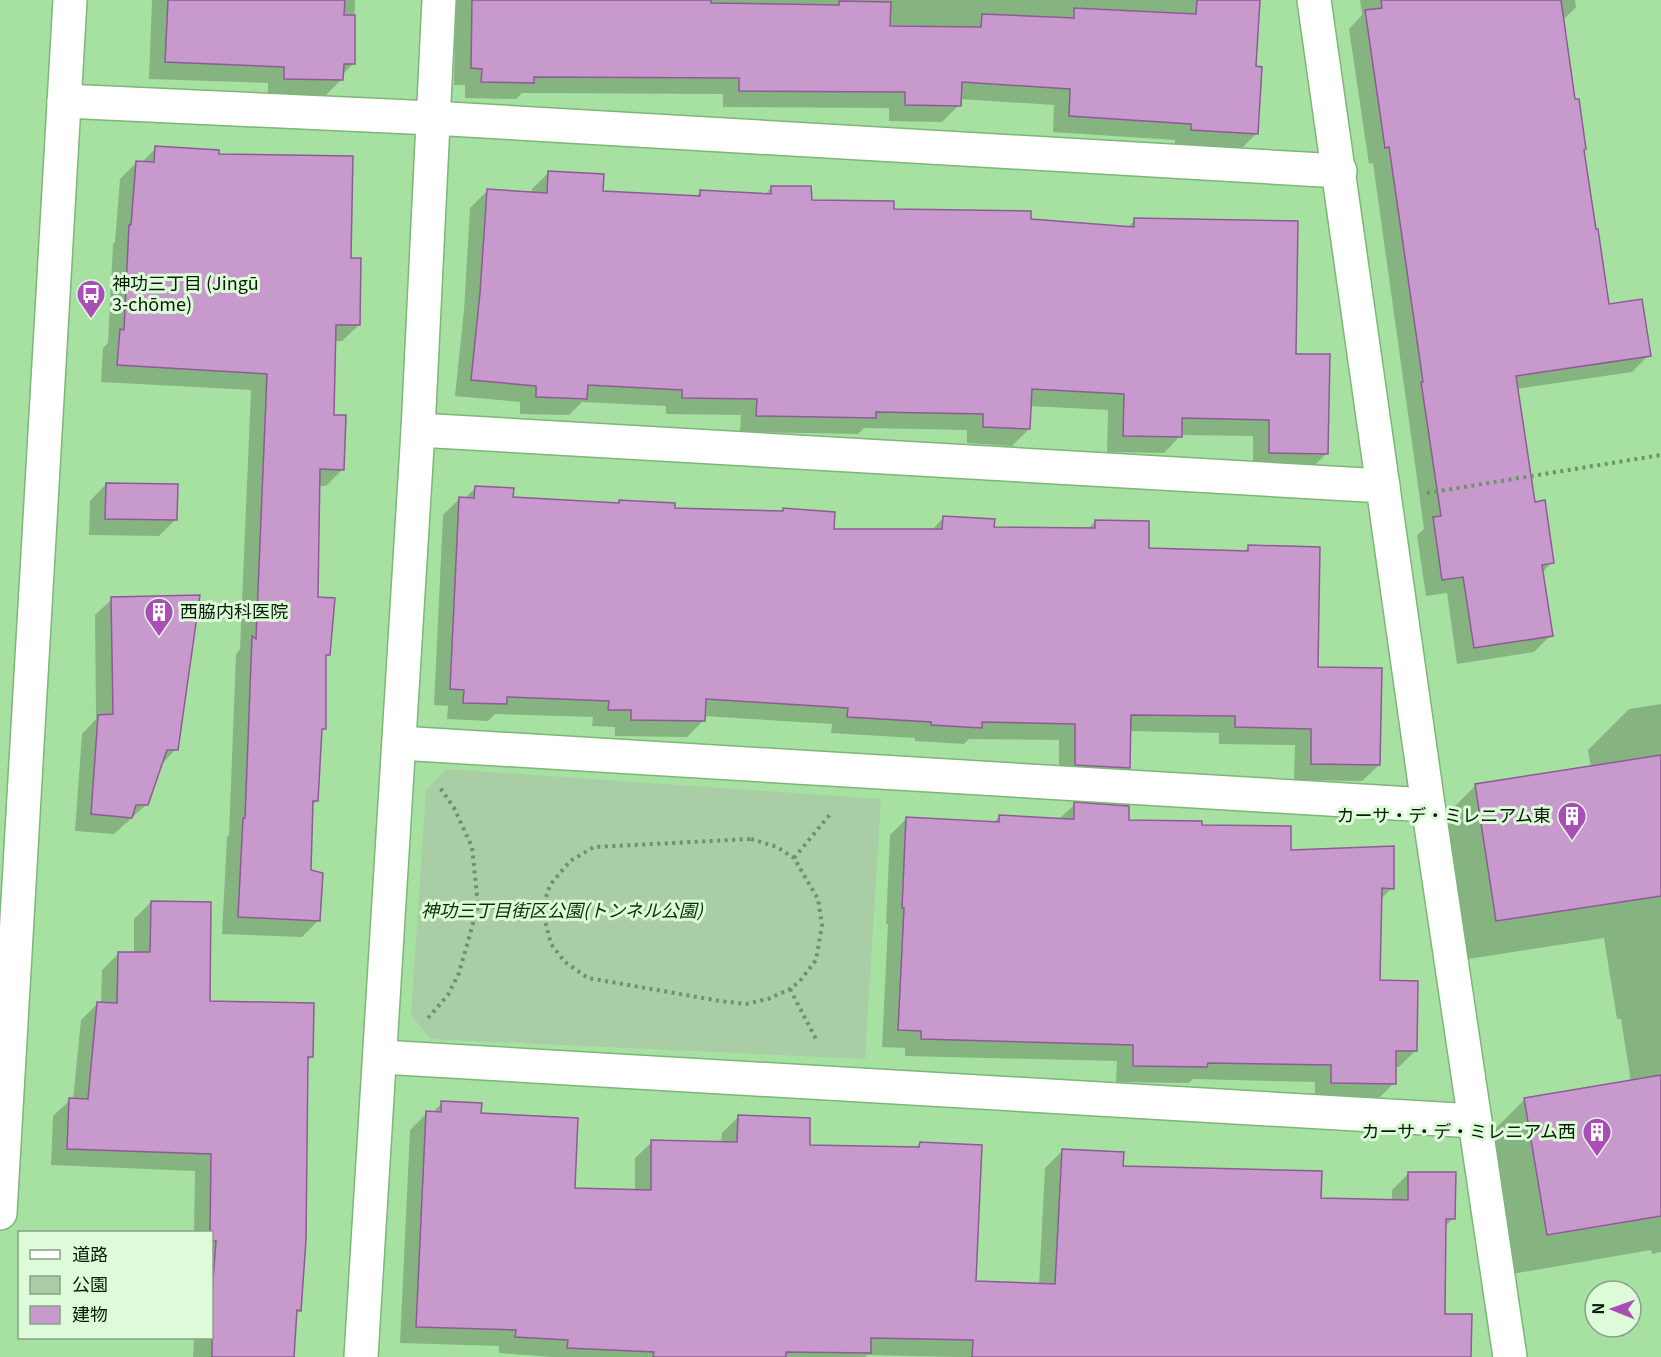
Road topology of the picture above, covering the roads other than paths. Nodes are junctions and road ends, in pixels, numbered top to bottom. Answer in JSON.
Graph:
{"nodes":[{"id":1,"x":70,"y":0,"type":"edge"},
{"id":2,"x":439,"y":0,"type":"edge"},
{"id":3,"x":1314,"y":0,"type":"edge"},
{"id":4,"x":64,"y":101,"type":"junction"},
{"id":5,"x":432,"y":118,"type":"junction"},
{"id":6,"x":1340,"y":171,"type":"junction"},
{"id":7,"x":418,"y":430,"type":"junction"},
{"id":8,"x":1383,"y":486,"type":"junction"},
{"id":9,"x":399,"y":743,"type":"junction"},
{"id":10,"x":1428,"y":805,"type":"junction"},
{"id":11,"x":381,"y":1057,"type":"junction"},
{"id":12,"x":1475,"y":1121,"type":"junction"},
{"id":13,"x":0,"y":1213,"type":"edge"},
{"id":14,"x":361,"y":1357,"type":"edge"},
{"id":15,"x":1510,"y":1357,"type":"edge"}],
"edges":[{"from":1,"to":4,"type":"street"},
{"from":2,"to":5,"type":"street"},
{"from":3,"to":6,"type":"street"},
{"from":4,"to":5,"type":"street"},
{"from":4,"to":13,"type":"street"},
{"from":5,"to":6,"type":"street"},
{"from":5,"to":7,"type":"street"},
{"from":6,"to":8,"type":"street"},
{"from":7,"to":8,"type":"street"},
{"from":7,"to":9,"type":"street"},
{"from":8,"to":10,"type":"street"},
{"from":9,"to":10,"type":"street"},
{"from":9,"to":11,"type":"street"},
{"from":10,"to":12,"type":"street"},
{"from":11,"to":12,"type":"street"},
{"from":11,"to":14,"type":"street"},
{"from":12,"to":15,"type":"street"}]}
